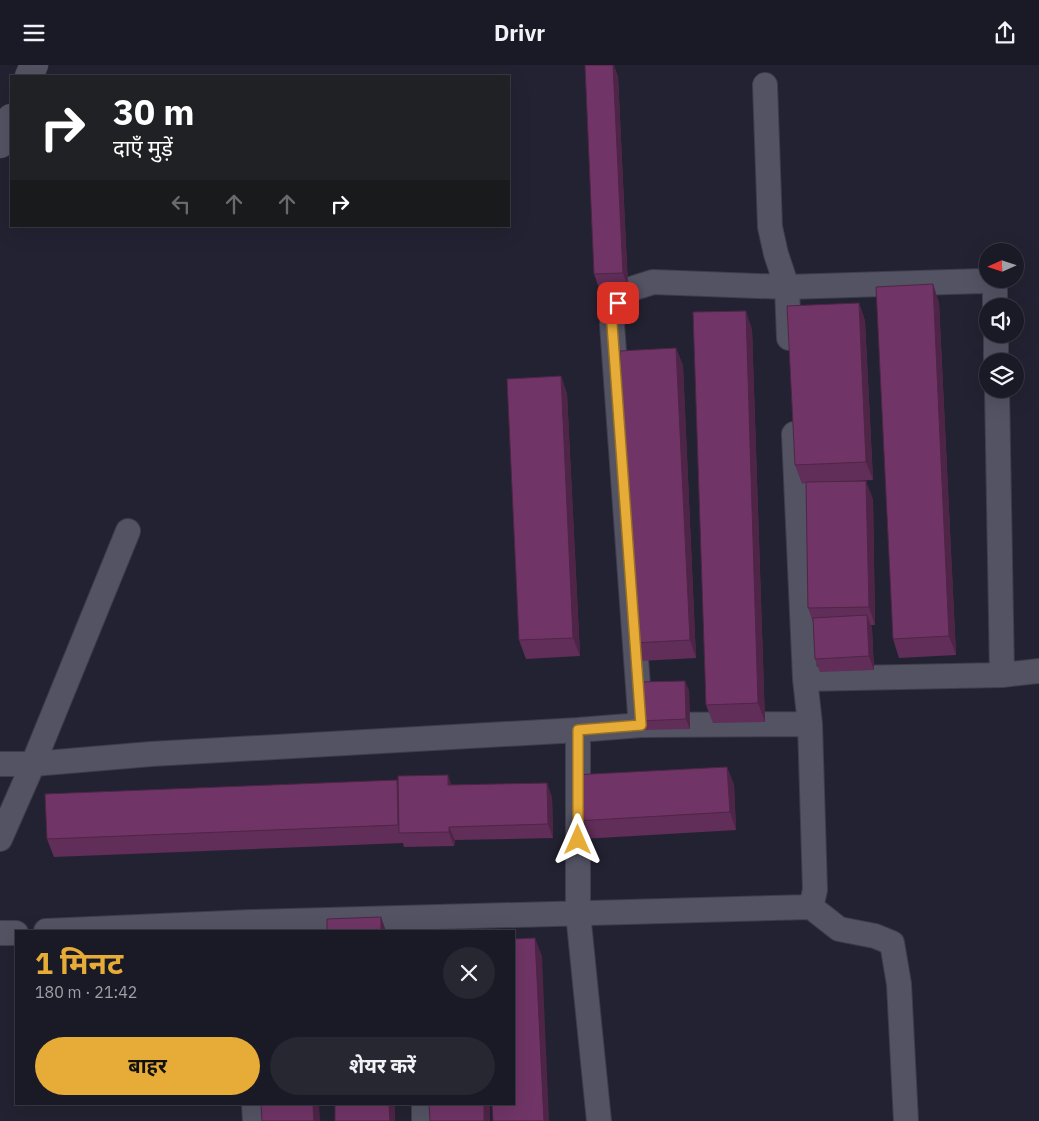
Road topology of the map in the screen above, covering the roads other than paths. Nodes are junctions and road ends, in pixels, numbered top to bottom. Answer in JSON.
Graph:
{"nodes":[{"id":1,"x":765,"y":85,"type":"dead end"},
{"id":2,"x":10,"y":120,"type":"edge"},
{"id":3,"x":0,"y":144,"type":"edge"},
{"id":4,"x":787,"y":287,"type":"junction"},
{"id":5,"x":995,"y":298,"type":"edge"},
{"id":6,"x":790,"y":360,"type":"edge"},
{"id":7,"x":997,"y":398,"type":"edge"},
{"id":8,"x":792,"y":410,"type":"edge"},
{"id":9,"x":128,"y":531,"type":"dead end"},
{"id":10,"x":1039,"y":671,"type":"edge"},
{"id":11,"x":1002,"y":675,"type":"junction"},
{"id":12,"x":805,"y":679,"type":"junction"},
{"id":13,"x":810,"y":724,"type":"junction"},
{"id":14,"x":641,"y":725,"type":"junction"},
{"id":15,"x":578,"y":730,"type":"junction"},
{"id":16,"x":33,"y":763,"type":"junction"},
{"id":17,"x":0,"y":764,"type":"edge"},
{"id":18,"x":0,"y":839,"type":"edge"},
{"id":19,"x":811,"y":907,"type":"junction"},
{"id":20,"x":578,"y":913,"type":"junction"},
{"id":21,"x":420,"y":924,"type":"edge"},
{"id":22,"x":252,"y":927,"type":"edge"},
{"id":23,"x":98,"y":930,"type":"edge"},
{"id":24,"x":0,"y":933,"type":"edge"},
{"id":25,"x":15,"y":933,"type":"edge"},
{"id":26,"x":254,"y":1105,"type":"edge"},
{"id":27,"x":424,"y":1105,"type":"edge"},
{"id":28,"x":255,"y":1121,"type":"edge"},
{"id":29,"x":424,"y":1121,"type":"edge"},
{"id":30,"x":599,"y":1121,"type":"edge"},
{"id":31,"x":906,"y":1121,"type":"edge"}],
"edges":[{"from":1,"to":4,"type":"street"},
{"from":2,"to":3,"type":"street"},
{"from":4,"to":5,"type":"street"},
{"from":4,"to":6,"type":"street"},
{"from":4,"to":14,"type":"street"},
{"from":7,"to":11,"type":"street"},
{"from":8,"to":12,"type":"street"},
{"from":9,"to":16,"type":"street"},
{"from":10,"to":11,"type":"street"},
{"from":11,"to":12,"type":"street"},
{"from":12,"to":13,"type":"street"},
{"from":13,"to":14,"type":"street"},
{"from":13,"to":19,"type":"street"},
{"from":14,"to":15,"type":"street"},
{"from":15,"to":16,"type":"street"},
{"from":15,"to":20,"type":"street"},
{"from":16,"to":17,"type":"street"},
{"from":16,"to":18,"type":"street"},
{"from":19,"to":20,"type":"street"},
{"from":19,"to":31,"type":"street"},
{"from":20,"to":21,"type":"street"},
{"from":20,"to":30,"type":"street"},
{"from":21,"to":22,"type":"street"},
{"from":22,"to":23,"type":"street"},
{"from":24,"to":25,"type":"street"},
{"from":26,"to":28,"type":"street"},
{"from":27,"to":29,"type":"street"}]}
